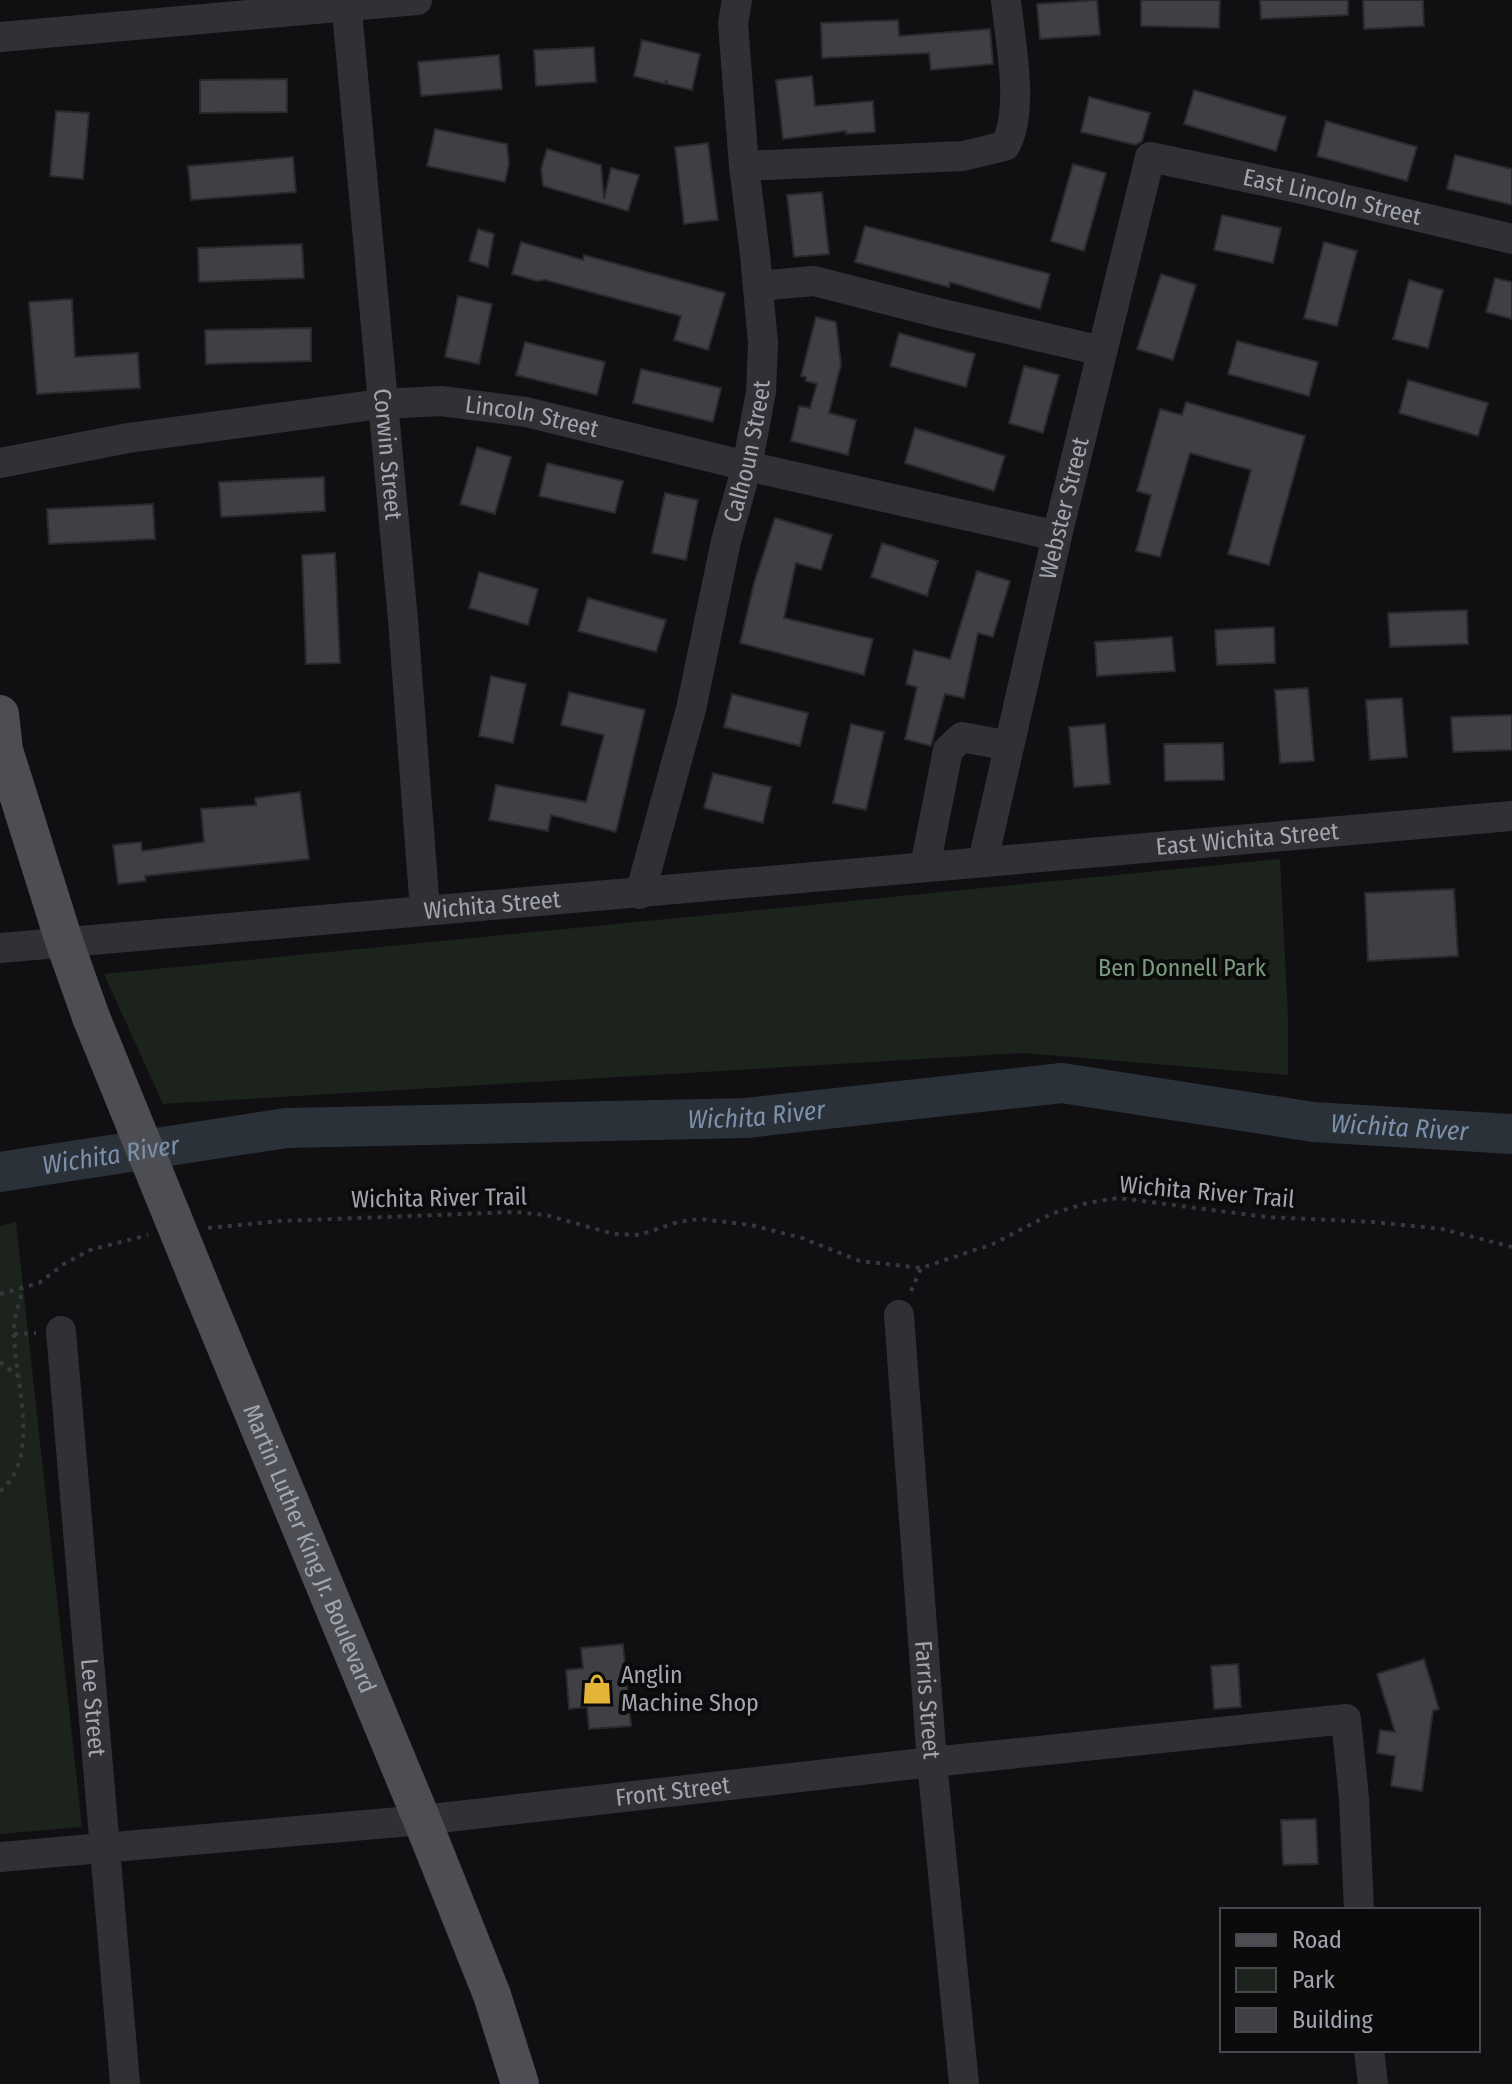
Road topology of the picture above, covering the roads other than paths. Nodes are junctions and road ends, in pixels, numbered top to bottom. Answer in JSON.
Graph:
{"nodes":[{"id":1,"x":417,"y":0,"type":"edge"},
{"id":2,"x":737,"y":0,"type":"edge"},
{"id":3,"x":1006,"y":0,"type":"edge"},
{"id":4,"x":346,"y":4,"type":"edge"},
{"id":5,"x":0,"y":37,"type":"edge"},
{"id":6,"x":1150,"y":157,"type":"joint"},
{"id":7,"x":744,"y":166,"type":"junction"},
{"id":8,"x":1512,"y":239,"type":"edge"},
{"id":9,"x":758,"y":286,"type":"junction"},
{"id":10,"x":1102,"y":351,"type":"junction"},
{"id":11,"x":381,"y":404,"type":"junction"},
{"id":12,"x":0,"y":463,"type":"edge"},
{"id":13,"x":747,"y":466,"type":"junction"},
{"id":14,"x":1057,"y":536,"type":"junction"},
{"id":15,"x":0,"y":714,"type":"edge"},
{"id":16,"x":1009,"y":746,"type":"junction"},
{"id":17,"x":1512,"y":816,"type":"edge"},
{"id":18,"x":983,"y":861,"type":"junction"},
{"id":19,"x":925,"y":867,"type":"junction"},
{"id":20,"x":640,"y":894,"type":"junction"},
{"id":21,"x":425,"y":910,"type":"junction"},
{"id":22,"x":64,"y":941,"type":"junction"},
{"id":23,"x":0,"y":948,"type":"edge"},
{"id":24,"x":899,"y":1315,"type":"dead end"},
{"id":25,"x":61,"y":1331,"type":"dead end"},
{"id":26,"x":932,"y":1762,"type":"junction"},
{"id":27,"x":422,"y":1820,"type":"junction"},
{"id":28,"x":105,"y":1847,"type":"junction"},
{"id":29,"x":0,"y":1857,"type":"edge"},
{"id":30,"x":1359,"y":1908,"type":"edge"},
{"id":31,"x":1369,"y":2052,"type":"edge"},
{"id":32,"x":125,"y":2084,"type":"edge"},
{"id":33,"x":520,"y":2084,"type":"edge"},
{"id":34,"x":964,"y":2084,"type":"edge"},
{"id":35,"x":1373,"y":2084,"type":"edge"}],
"edges":[{"from":1,"to":4,"type":"street"},
{"from":2,"to":7,"type":"street","name":"Calhoun Street"},
{"from":3,"to":7,"type":"street"},
{"from":4,"to":5,"type":"street"},
{"from":4,"to":11,"type":"street","name":"Corwin Street"},
{"from":6,"to":8,"type":"street","name":"East Lincoln Street"},
{"from":6,"to":10,"type":"street","name":"Webster Street"},
{"from":7,"to":9,"type":"street","name":"Calhoun Street"},
{"from":9,"to":10,"type":"street"},
{"from":9,"to":13,"type":"street","name":"Calhoun Street"},
{"from":10,"to":14,"type":"street","name":"Webster Street"},
{"from":11,"to":12,"type":"street","name":"Lincoln Street"},
{"from":11,"to":13,"type":"street","name":"Lincoln Street"},
{"from":11,"to":21,"type":"street","name":"Corwin Street"},
{"from":13,"to":14,"type":"street","name":"Lincoln Street"},
{"from":13,"to":20,"type":"street","name":"Calhoun Street"},
{"from":14,"to":16,"type":"street","name":"Webster Street"},
{"from":15,"to":22,"type":"main road","name":"Martin Luther King Jr. Boulevard"},
{"from":16,"to":18,"type":"street","name":"Webster Street"},
{"from":16,"to":19,"type":"street"},
{"from":17,"to":18,"type":"street","name":"East Wichita Street"},
{"from":18,"to":19,"type":"street","name":"Wichita Street"},
{"from":19,"to":20,"type":"street","name":"Wichita Street"},
{"from":20,"to":21,"type":"street","name":"Wichita Street"},
{"from":21,"to":22,"type":"street","name":"Wichita Street"},
{"from":22,"to":23,"type":"street","name":"Wichita Street"},
{"from":22,"to":27,"type":"main road","name":"Martin Luther King Jr. Boulevard","bridge":true},
{"from":24,"to":26,"type":"street","name":"Farris Street"},
{"from":25,"to":28,"type":"street","name":"Lee Street"},
{"from":26,"to":27,"type":"street","name":"Front Street"},
{"from":26,"to":30,"type":"street","name":"Front Street"},
{"from":26,"to":34,"type":"street","name":"Farris Street"},
{"from":27,"to":28,"type":"street","name":"Front Street"},
{"from":27,"to":33,"type":"main road","name":"Martin Luther King Jr. Boulevard"},
{"from":28,"to":29,"type":"street","name":"Front Street"},
{"from":28,"to":32,"type":"street","name":"Lee Street"},
{"from":31,"to":35,"type":"street"}]}
